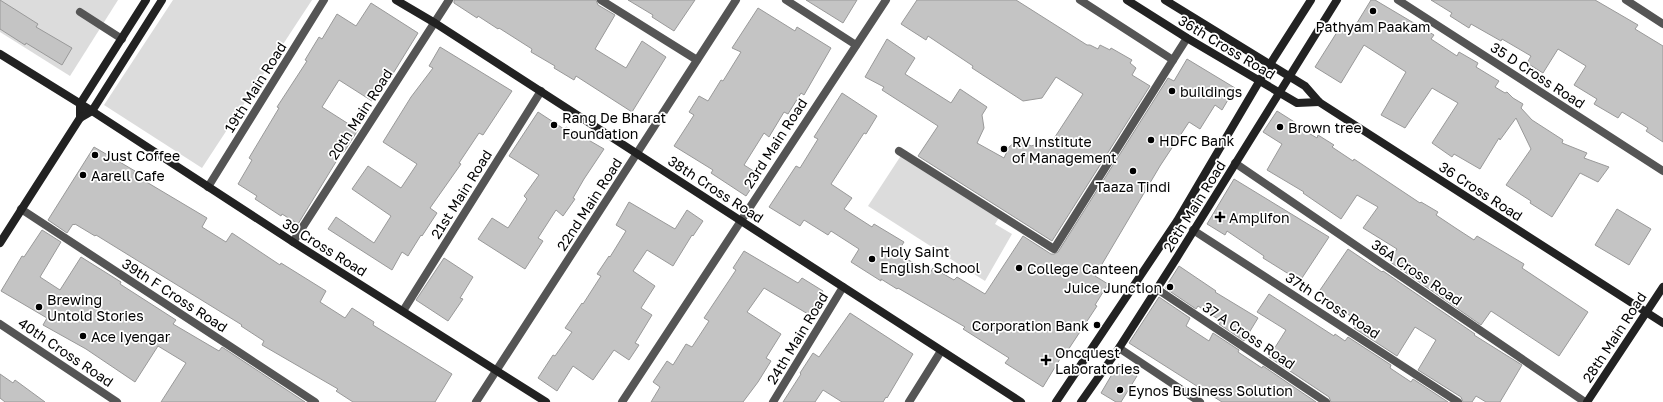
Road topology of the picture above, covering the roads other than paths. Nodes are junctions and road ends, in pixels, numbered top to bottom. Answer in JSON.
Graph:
{"nodes":[{"id":1,"x":146,"y":0,"type":"edge"},
{"id":2,"x":162,"y":0,"type":"edge"},
{"id":3,"x":324,"y":0,"type":"edge"},
{"id":4,"x":396,"y":0,"type":"edge"},
{"id":5,"x":449,"y":0,"type":"edge"},
{"id":6,"x":601,"y":0,"type":"edge"},
{"id":7,"x":736,"y":0,"type":"edge"},
{"id":8,"x":786,"y":0,"type":"edge"},
{"id":9,"x":886,"y":0,"type":"edge"},
{"id":10,"x":1080,"y":0,"type":"edge"},
{"id":11,"x":1127,"y":0,"type":"edge"},
{"id":12,"x":1166,"y":0,"type":"edge"},
{"id":13,"x":1311,"y":0,"type":"edge"},
{"id":14,"x":1337,"y":0,"type":"edge"},
{"id":15,"x":1398,"y":0,"type":"edge"},
{"id":16,"x":1626,"y":0,"type":"edge"},
{"id":17,"x":80,"y":12,"type":"dead end"},
{"id":18,"x":435,"y":23,"type":"junction"},
{"id":19,"x":1663,"y":24,"type":"edge"},
{"id":20,"x":1187,"y":38,"type":"junction"},
{"id":21,"x":122,"y":39,"type":"junction"},
{"id":22,"x":856,"y":45,"type":"junction"},
{"id":23,"x":0,"y":54,"type":"edge"},
{"id":24,"x":697,"y":60,"type":"junction"},
{"id":25,"x":1173,"y":60,"type":"junction"},
{"id":26,"x":1271,"y":65,"type":"junction"},
{"id":27,"x":1289,"y":76,"type":"junction"},
{"id":28,"x":1260,"y":80,"type":"junction"},
{"id":29,"x":541,"y":91,"type":"junction"},
{"id":30,"x":1278,"y":93,"type":"junction"},
{"id":31,"x":1319,"y":102,"type":"junction"},
{"id":32,"x":80,"y":104,"type":"junction"},
{"id":33,"x":92,"y":111,"type":"junction"},
{"id":34,"x":80,"y":118,"type":"junction"},
{"id":35,"x":900,"y":151,"type":"dead end"},
{"id":36,"x":637,"y":154,"type":"junction"},
{"id":37,"x":1235,"y":164,"type":"junction"},
{"id":38,"x":1663,"y":172,"type":"edge"},
{"id":39,"x":208,"y":187,"type":"junction"},
{"id":40,"x":21,"y":210,"type":"junction"},
{"id":41,"x":740,"y":220,"type":"junction"},
{"id":42,"x":1193,"y":230,"type":"junction"},
{"id":43,"x":293,"y":242,"type":"junction"},
{"id":44,"x":0,"y":243,"type":"edge"},
{"id":45,"x":1663,"y":286,"type":"edge"},
{"id":46,"x":843,"y":287,"type":"junction"},
{"id":47,"x":1157,"y":289,"type":"junction"},
{"id":48,"x":403,"y":311,"type":"junction"},
{"id":49,"x":1646,"y":312,"type":"junction"},
{"id":50,"x":1663,"y":323,"type":"edge"},
{"id":51,"x":0,"y":324,"type":"edge"},
{"id":52,"x":1119,"y":348,"type":"junction"},
{"id":53,"x":941,"y":351,"type":"junction"},
{"id":54,"x":496,"y":371,"type":"junction"},
{"id":55,"x":117,"y":402,"type":"edge"},
{"id":56,"x":315,"y":402,"type":"edge"},
{"id":57,"x":476,"y":402,"type":"edge"},
{"id":58,"x":546,"y":402,"type":"edge"},
{"id":59,"x":622,"y":402,"type":"edge"},
{"id":60,"x":773,"y":402,"type":"edge"},
{"id":61,"x":909,"y":402,"type":"edge"},
{"id":62,"x":1021,"y":402,"type":"edge"},
{"id":63,"x":1056,"y":402,"type":"edge"},
{"id":64,"x":1081,"y":402,"type":"edge"},
{"id":65,"x":1200,"y":402,"type":"edge"},
{"id":66,"x":1326,"y":402,"type":"edge"},
{"id":67,"x":1458,"y":402,"type":"edge"},
{"id":68,"x":1586,"y":402,"type":"edge"}],
"edges":[{"from":1,"to":21,"type":"street"},
{"from":2,"to":33,"type":"street"},
{"from":3,"to":39,"type":"street","name":"19th Main Road"},
{"from":4,"to":18,"type":"street","name":"38th Cross Road"},
{"from":5,"to":18,"type":"street","name":"20th Main Road"},
{"from":6,"to":24,"type":"street"},
{"from":7,"to":24,"type":"street","name":"22nd Main Road"},
{"from":8,"to":22,"type":"street"},
{"from":9,"to":22,"type":"street","name":"23rd Main Road"},
{"from":10,"to":25,"type":"street"},
{"from":11,"to":20,"type":"street","name":"36th Cross Road"},
{"from":12,"to":26,"type":"street","name":"36th Cross Road"},
{"from":13,"to":26,"type":"street","name":"26th Main Road"},
{"from":14,"to":27,"type":"street","name":"26th Main Road"},
{"from":15,"to":38,"type":"street","name":"35 D Cross Road"},
{"from":16,"to":19,"type":"street"},
{"from":17,"to":21,"type":"street"},
{"from":18,"to":29,"type":"street","name":"38th Cross Road"},
{"from":18,"to":43,"type":"street","name":"20th Main Road"},
{"from":20,"to":25,"type":"street"},
{"from":20,"to":28,"type":"street","name":"36th Cross Road"},
{"from":21,"to":32,"type":"street"},
{"from":22,"to":41,"type":"street","name":"23rd Main Road"},
{"from":23,"to":32,"type":"street","name":"39 Cross Road"},
{"from":24,"to":36,"type":"street","name":"22nd Main Road"},
{"from":25,"to":35,"type":"street"},
{"from":26,"to":27,"type":"street","name":"36th Cross Road"},
{"from":26,"to":28,"type":"street","name":"26th Main Road"},
{"from":27,"to":30,"type":"street","name":"26th Main Road"},
{"from":27,"to":31,"type":"street","name":"36 Cross Road"},
{"from":28,"to":30,"type":"street","name":"36th Cross Road"},
{"from":28,"to":63,"type":"street","name":"26th Main Road"},
{"from":29,"to":36,"type":"street","name":"38th Cross Road"},
{"from":29,"to":48,"type":"street","name":"21st Main Road"},
{"from":30,"to":31,"type":"street","name":"36th Cross Road"},
{"from":30,"to":37,"type":"street","name":"26th Main Road"},
{"from":31,"to":49,"type":"street","name":"36 Cross Road"},
{"from":32,"to":33,"type":"street","name":"39 Cross Road"},
{"from":32,"to":34,"type":"street"},
{"from":33,"to":34,"type":"street"},
{"from":33,"to":39,"type":"street","name":"39 Cross Road"},
{"from":34,"to":40,"type":"street"},
{"from":36,"to":41,"type":"street","name":"38th Cross Road"},
{"from":36,"to":54,"type":"street","name":"22nd Main Road"},
{"from":37,"to":42,"type":"street","name":"26th Main Road"},
{"from":37,"to":68,"type":"street","name":"36A Cross Road"},
{"from":39,"to":43,"type":"street","name":"39 Cross Road"},
{"from":40,"to":44,"type":"street"},
{"from":40,"to":56,"type":"street","name":"39th F Cross Road"},
{"from":41,"to":46,"type":"street","name":"38th Cross Road"},
{"from":41,"to":59,"type":"street","name":"23rd Main Road"},
{"from":42,"to":47,"type":"street","name":"26th Main Road"},
{"from":42,"to":67,"type":"street","name":"37th Cross Road"},
{"from":43,"to":48,"type":"street","name":"39 Cross Road"},
{"from":45,"to":49,"type":"street","name":"28th Main Road"},
{"from":46,"to":53,"type":"street","name":"38th Cross Road"},
{"from":46,"to":60,"type":"street","name":"24th Main Road"},
{"from":47,"to":52,"type":"street","name":"26th Main Road"},
{"from":47,"to":66,"type":"street","name":"37 A Cross Road"},
{"from":48,"to":54,"type":"street","name":"39 Cross Road"},
{"from":49,"to":50,"type":"street","name":"36 Cross Road"},
{"from":49,"to":68,"type":"street","name":"28th Main Road"},
{"from":51,"to":55,"type":"street","name":"40th Cross Road"},
{"from":52,"to":64,"type":"street","name":"26th Main Road"},
{"from":52,"to":65,"type":"street"},
{"from":53,"to":61,"type":"street"},
{"from":53,"to":62,"type":"street","name":"38th Cross Road"},
{"from":54,"to":57,"type":"street","name":"22nd Main Road"},
{"from":54,"to":58,"type":"street","name":"39 Cross Road"}]}
